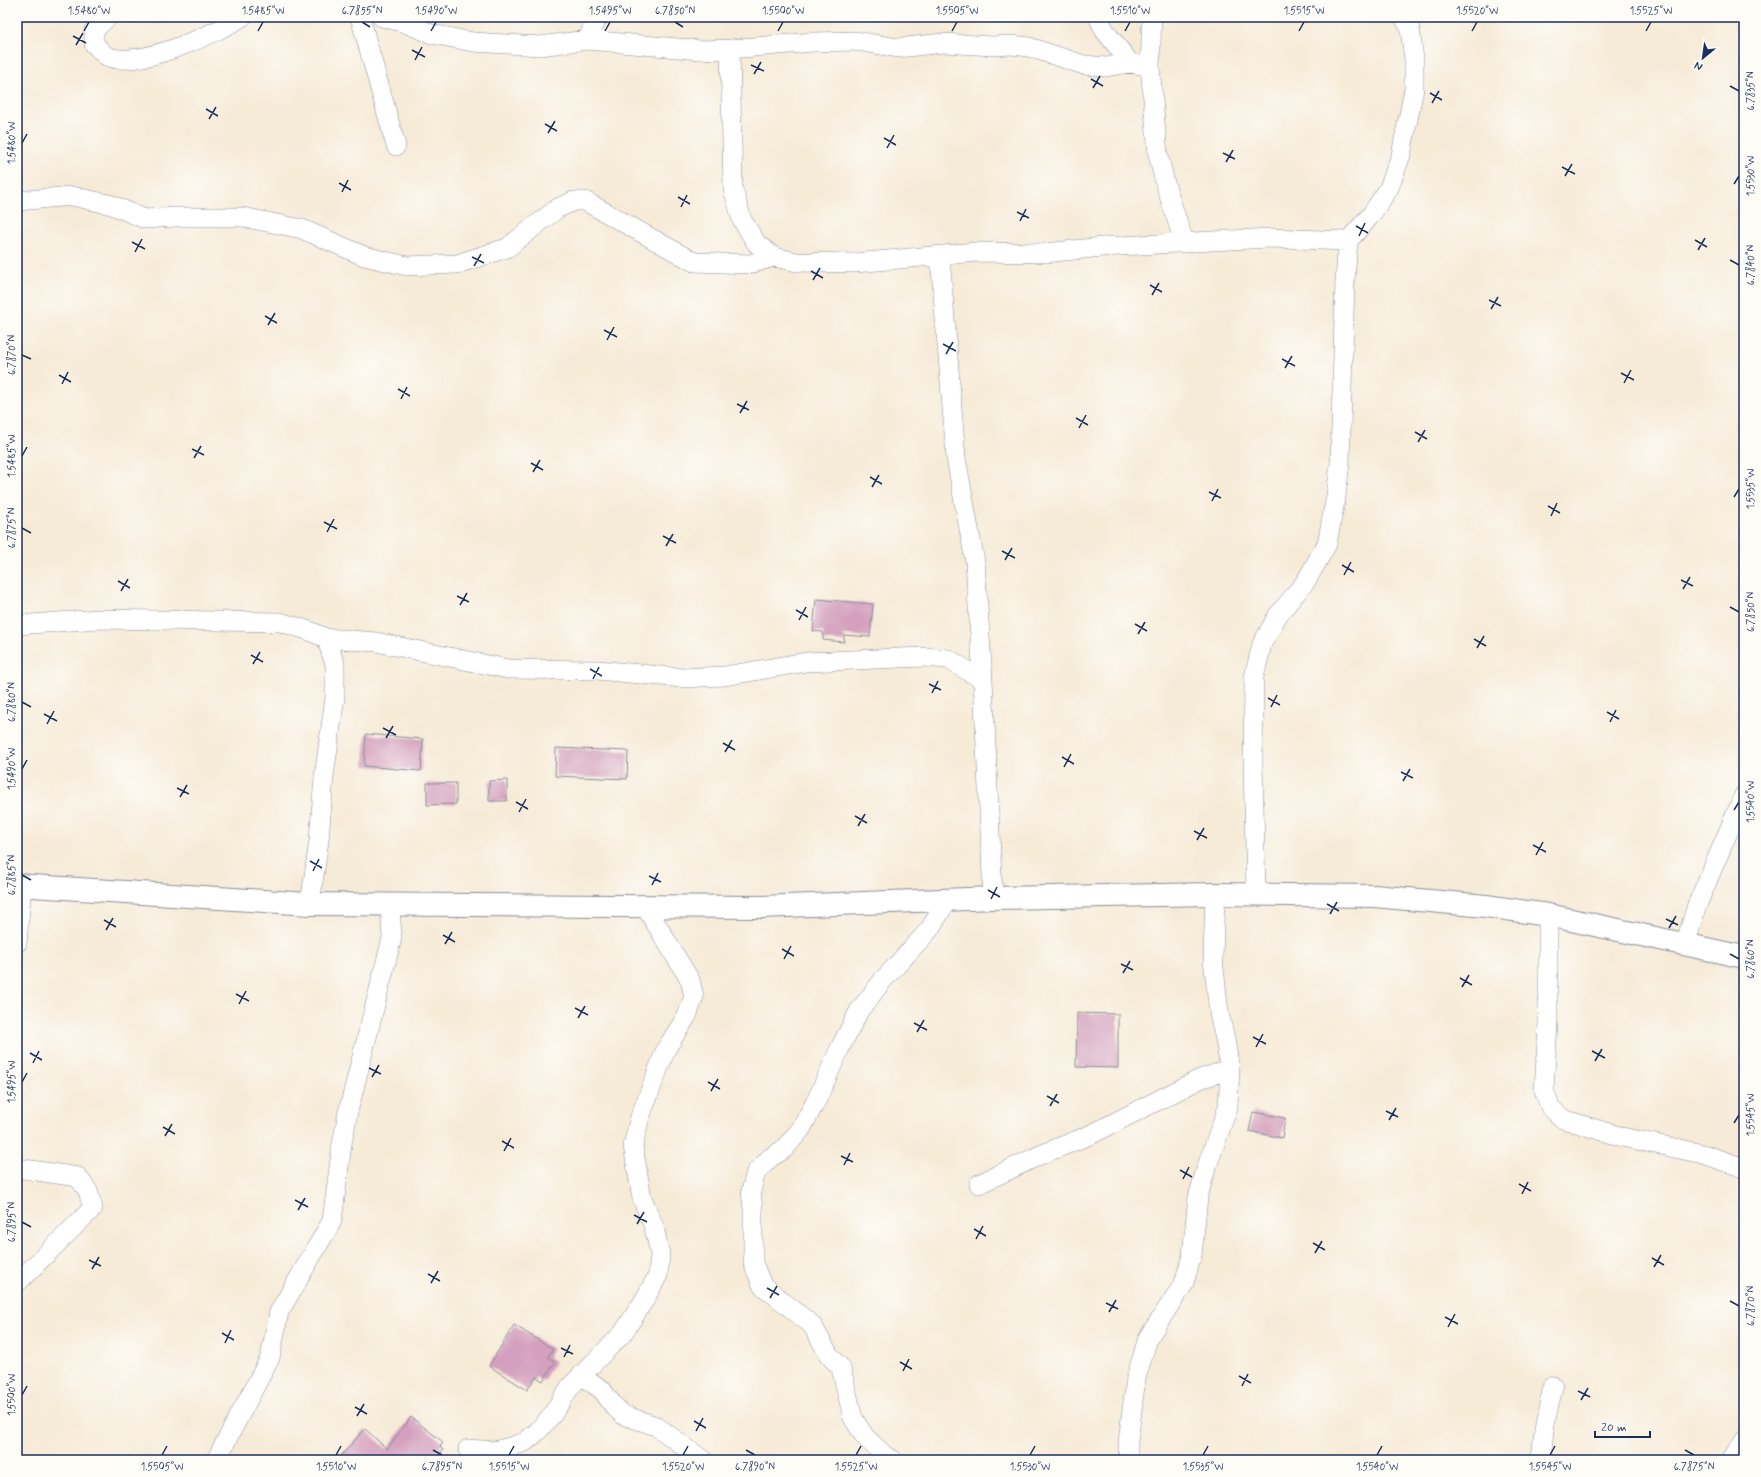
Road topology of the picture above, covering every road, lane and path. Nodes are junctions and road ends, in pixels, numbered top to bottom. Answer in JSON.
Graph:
{"nodes":[{"id":1,"x":108,"y":17,"type":"edge"},
{"id":2,"x":242,"y":17,"type":"edge"},
{"id":3,"x":360,"y":17,"type":"edge"},
{"id":4,"x":382,"y":17,"type":"edge"},
{"id":5,"x":598,"y":17,"type":"edge"},
{"id":6,"x":1098,"y":17,"type":"edge"},
{"id":7,"x":1152,"y":17,"type":"edge"},
{"id":8,"x":1404,"y":17,"type":"edge"},
{"id":9,"x":586,"y":40,"type":"junction"},
{"id":10,"x":730,"y":49,"type":"junction"},
{"id":11,"x":1130,"y":63,"type":"junction"},
{"id":12,"x":1150,"y":67,"type":"junction"},
{"id":13,"x":396,"y":146,"type":"dead end"},
{"id":14,"x":17,"y":202,"type":"edge"},
{"id":15,"x":1348,"y":241,"type":"junction"},
{"id":16,"x":1184,"y":242,"type":"junction"},
{"id":17,"x":940,"y":256,"type":"junction"},
{"id":18,"x":774,"y":257,"type":"junction"},
{"id":19,"x":17,"y":625,"type":"edge"},
{"id":20,"x":326,"y":638,"type":"junction"},
{"id":21,"x":983,"y":680,"type":"junction"},
{"id":22,"x":1744,"y":795,"type":"edge"},
{"id":23,"x":20,"y":885,"type":"edge"},
{"id":24,"x":1256,"y":893,"type":"junction"},
{"id":25,"x":1215,"y":894,"type":"junction"},
{"id":26,"x":993,"y":898,"type":"junction"},
{"id":27,"x":947,"y":901,"type":"junction"},
{"id":28,"x":310,"y":904,"type":"junction"},
{"id":29,"x":390,"y":904,"type":"junction"},
{"id":30,"x":644,"y":906,"type":"junction"},
{"id":31,"x":1548,"y":915,"type":"junction"},
{"id":32,"x":17,"y":943,"type":"edge"},
{"id":33,"x":1685,"y":945,"type":"junction"},
{"id":34,"x":1744,"y":957,"type":"edge"},
{"id":35,"x":1230,"y":1069,"type":"junction"},
{"id":36,"x":17,"y":1168,"type":"edge"},
{"id":37,"x":1744,"y":1168,"type":"edge"},
{"id":38,"x":979,"y":1184,"type":"dead end"},
{"id":39,"x":17,"y":1283,"type":"edge"},
{"id":40,"x":597,"y":1360,"type":"junction"},
{"id":41,"x":581,"y":1375,"type":"junction"},
{"id":42,"x":1554,"y":1386,"type":"dead end"},
{"id":43,"x":602,"y":1390,"type":"junction"},
{"id":44,"x":1744,"y":1440,"type":"edge"},
{"id":45,"x":468,"y":1449,"type":"dead end"},
{"id":46,"x":216,"y":1460,"type":"edge"},
{"id":47,"x":703,"y":1460,"type":"edge"},
{"id":48,"x":892,"y":1460,"type":"edge"},
{"id":49,"x":1128,"y":1460,"type":"edge"},
{"id":50,"x":1541,"y":1460,"type":"edge"},
{"id":51,"x":1732,"y":1460,"type":"edge"}],
"edges":[{"from":1,"to":2,"type":"street"},
{"from":3,"to":13,"type":"street"},
{"from":4,"to":9,"type":"street"},
{"from":5,"to":9,"type":"street"},
{"from":6,"to":11,"type":"street"},
{"from":7,"to":12,"type":"street"},
{"from":8,"to":15,"type":"street"},
{"from":9,"to":10,"type":"street"},
{"from":10,"to":11,"type":"street"},
{"from":10,"to":18,"type":"street"},
{"from":11,"to":12,"type":"street"},
{"from":12,"to":16,"type":"street"},
{"from":14,"to":18,"type":"street"},
{"from":15,"to":16,"type":"street"},
{"from":15,"to":24,"type":"street"},
{"from":16,"to":17,"type":"street"},
{"from":17,"to":18,"type":"street"},
{"from":17,"to":21,"type":"street"},
{"from":19,"to":20,"type":"street"},
{"from":20,"to":21,"type":"street"},
{"from":20,"to":28,"type":"street"},
{"from":21,"to":26,"type":"street"},
{"from":22,"to":33,"type":"street"},
{"from":23,"to":28,"type":"street"},
{"from":23,"to":32,"type":"street"},
{"from":24,"to":25,"type":"street"},
{"from":24,"to":31,"type":"street"},
{"from":25,"to":26,"type":"street"},
{"from":25,"to":35,"type":"street"},
{"from":26,"to":27,"type":"street"},
{"from":27,"to":30,"type":"street"},
{"from":27,"to":48,"type":"street"},
{"from":28,"to":29,"type":"street"},
{"from":29,"to":30,"type":"street"},
{"from":29,"to":46,"type":"street"},
{"from":30,"to":40,"type":"street"},
{"from":31,"to":33,"type":"street"},
{"from":31,"to":37,"type":"street"},
{"from":33,"to":34,"type":"street"},
{"from":35,"to":38,"type":"street"},
{"from":35,"to":49,"type":"street"},
{"from":36,"to":39,"type":"street"},
{"from":40,"to":41,"type":"street"},
{"from":40,"to":43,"type":"street"},
{"from":41,"to":43,"type":"street"},
{"from":41,"to":45,"type":"street"},
{"from":42,"to":50,"type":"street"},
{"from":43,"to":47,"type":"street"},
{"from":44,"to":51,"type":"street"}]}
